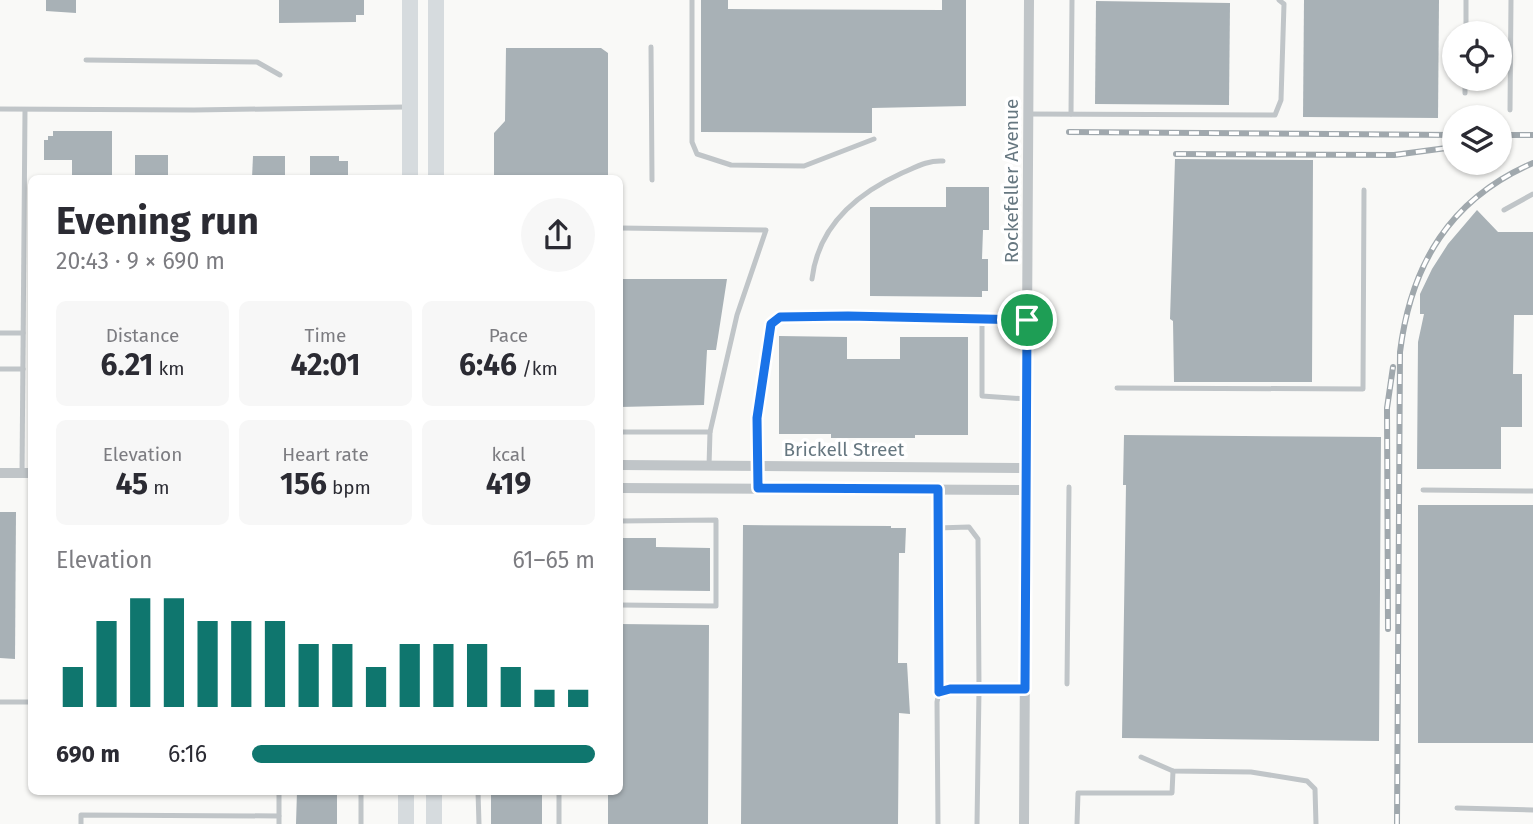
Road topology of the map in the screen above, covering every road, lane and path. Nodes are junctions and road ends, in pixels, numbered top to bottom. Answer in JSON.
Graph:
{"nodes":[{"id":1,"x":410,"y":0,"type":"edge"},
{"id":2,"x":436,"y":0,"type":"edge"},
{"id":3,"x":692,"y":0,"type":"edge"},
{"id":4,"x":1029,"y":0,"type":"edge"},
{"id":5,"x":1072,"y":0,"type":"edge"},
{"id":6,"x":1279,"y":0,"type":"edge"},
{"id":7,"x":1466,"y":0,"type":"edge"},
{"id":8,"x":1511,"y":0,"type":"edge"},
{"id":9,"x":1466,"y":21,"type":"edge"},
{"id":10,"x":651,"y":47,"type":"dead end"},
{"id":11,"x":86,"y":60,"type":"dead end"},
{"id":12,"x":280,"y":75,"type":"dead end"},
{"id":13,"x":1510,"y":105,"type":"edge"},
{"id":14,"x":410,"y":107,"type":"junction"},
{"id":15,"x":0,"y":109,"type":"edge"},
{"id":16,"x":25,"y":110,"type":"junction"},
{"id":17,"x":1028,"y":114,"type":"junction"},
{"id":18,"x":1072,"y":114,"type":"junction"},
{"id":19,"x":874,"y":139,"type":"dead end"},
{"id":20,"x":943,"y":161,"type":"dead end"},
{"id":21,"x":410,"y":175,"type":"edge"},
{"id":22,"x":436,"y":175,"type":"edge"},
{"id":23,"x":652,"y":180,"type":"dead end"},
{"id":24,"x":1364,"y":190,"type":"dead end"},
{"id":25,"x":1533,"y":194,"type":"edge"},
{"id":26,"x":1504,"y":209,"type":"dead end"},
{"id":27,"x":623,"y":228,"type":"edge"},
{"id":28,"x":812,"y":279,"type":"dead end"},
{"id":29,"x":982,"y":318,"type":"junction"},
{"id":30,"x":1027,"y":320,"type":"junction"},
{"id":31,"x":0,"y":334,"type":"edge"},
{"id":32,"x":23,"y":334,"type":"junction"},
{"id":33,"x":0,"y":369,"type":"edge"},
{"id":34,"x":23,"y":369,"type":"junction"},
{"id":35,"x":1117,"y":388,"type":"dead end"},
{"id":36,"x":1027,"y":399,"type":"junction"},
{"id":37,"x":623,"y":432,"type":"edge"},
{"id":38,"x":710,"y":432,"type":"junction"},
{"id":39,"x":623,"y":465,"type":"edge"},
{"id":40,"x":709,"y":466,"type":"junction"},
{"id":41,"x":757,"y":466,"type":"junction"},
{"id":42,"x":1027,"y":468,"type":"junction"},
{"id":43,"x":0,"y":473,"type":"edge"},
{"id":44,"x":27,"y":473,"type":"edge"},
{"id":45,"x":1069,"y":487,"type":"dead end"},
{"id":46,"x":623,"y":488,"type":"edge"},
{"id":47,"x":758,"y":488,"type":"junction"},
{"id":48,"x":938,"y":489,"type":"junction"},
{"id":49,"x":1027,"y":490,"type":"junction"},
{"id":50,"x":1423,"y":490,"type":"dead end"},
{"id":51,"x":1533,"y":491,"type":"edge"},
{"id":52,"x":623,"y":520,"type":"edge"},
{"id":53,"x":937,"y":528,"type":"junction"},
{"id":54,"x":623,"y":605,"type":"edge"},
{"id":55,"x":1067,"y":684,"type":"dead end"},
{"id":56,"x":1025,"y":689,"type":"junction"},
{"id":57,"x":979,"y":690,"type":"junction"},
{"id":58,"x":939,"y":692,"type":"junction"},
{"id":59,"x":0,"y":702,"type":"edge"},
{"id":60,"x":28,"y":702,"type":"edge"},
{"id":61,"x":1141,"y":757,"type":"dead end"},
{"id":62,"x":1173,"y":771,"type":"junction"},
{"id":63,"x":279,"y":795,"type":"edge"},
{"id":64,"x":361,"y":795,"type":"edge"},
{"id":65,"x":406,"y":795,"type":"edge"},
{"id":66,"x":434,"y":795,"type":"edge"},
{"id":67,"x":478,"y":795,"type":"edge"},
{"id":68,"x":559,"y":795,"type":"edge"},
{"id":69,"x":1457,"y":808,"type":"dead end"},
{"id":70,"x":1533,"y":810,"type":"edge"},
{"id":71,"x":279,"y":816,"type":"junction"},
{"id":72,"x":81,"y":824,"type":"edge"},
{"id":73,"x":279,"y":824,"type":"edge"},
{"id":74,"x":361,"y":824,"type":"edge"},
{"id":75,"x":406,"y":824,"type":"edge"},
{"id":76,"x":434,"y":824,"type":"edge"},
{"id":77,"x":478,"y":824,"type":"edge"},
{"id":78,"x":559,"y":824,"type":"edge"},
{"id":79,"x":938,"y":824,"type":"edge"},
{"id":80,"x":977,"y":824,"type":"edge"},
{"id":81,"x":1024,"y":824,"type":"edge"},
{"id":82,"x":1077,"y":824,"type":"edge"},
{"id":83,"x":1316,"y":824,"type":"edge"}],
"edges":[{"from":1,"to":14,"type":"main road"},
{"from":2,"to":22,"type":"main road"},
{"from":3,"to":19,"type":"lane"},
{"from":4,"to":17,"type":"street","name":"Rockefeller Avenue"},
{"from":5,"to":18,"type":"lane"},
{"from":6,"to":18,"type":"lane"},
{"from":7,"to":9,"type":"lane"},
{"from":8,"to":13,"type":"lane"},
{"from":10,"to":23,"type":"lane"},
{"from":11,"to":12,"type":"lane"},
{"from":14,"to":16,"type":"lane"},
{"from":14,"to":21,"type":"main road"},
{"from":15,"to":16,"type":"lane"},
{"from":16,"to":32,"type":"lane"},
{"from":17,"to":18,"type":"lane"},
{"from":17,"to":30,"type":"street","name":"Rockefeller Avenue"},
{"from":20,"to":28,"type":"lane"},
{"from":24,"to":35,"type":"lane"},
{"from":25,"to":26,"type":"lane"},
{"from":27,"to":38,"type":"lane"},
{"from":29,"to":30,"type":"lane"},
{"from":29,"to":36,"type":"lane"},
{"from":29,"to":41,"type":"lane"},
{"from":30,"to":36,"type":"street","name":"Rockefeller Avenue"},
{"from":31,"to":32,"type":"lane"},
{"from":32,"to":34,"type":"lane"},
{"from":33,"to":34,"type":"lane"},
{"from":34,"to":44,"type":"lane"},
{"from":36,"to":42,"type":"street","name":"Rockefeller Avenue"},
{"from":37,"to":38,"type":"lane"},
{"from":38,"to":40,"type":"lane"},
{"from":39,"to":40,"type":"street","name":"Brickell Street"},
{"from":40,"to":41,"type":"street","name":"Brickell Street"},
{"from":41,"to":42,"type":"street","name":"Brickell Street"},
{"from":41,"to":47,"type":"lane"},
{"from":42,"to":49,"type":"street","name":"Rockefeller Avenue"},
{"from":43,"to":44,"type":"street"},
{"from":45,"to":55,"type":"lane"},
{"from":46,"to":47,"type":"street","name":"Brickell Street"},
{"from":47,"to":48,"type":"street","name":"Brickell Street"},
{"from":48,"to":49,"type":"street","name":"Brickell Street"},
{"from":48,"to":53,"type":"lane"},
{"from":49,"to":56,"type":"street","name":"Rockefeller Avenue"},
{"from":50,"to":51,"type":"lane"},
{"from":52,"to":54,"type":"lane"},
{"from":53,"to":57,"type":"lane"},
{"from":53,"to":58,"type":"lane"},
{"from":56,"to":57,"type":"lane"},
{"from":56,"to":81,"type":"street","name":"Rockefeller Avenue"},
{"from":57,"to":58,"type":"lane"},
{"from":57,"to":80,"type":"lane"},
{"from":58,"to":79,"type":"lane"},
{"from":59,"to":60,"type":"lane"},
{"from":61,"to":62,"type":"lane"},
{"from":62,"to":82,"type":"lane"},
{"from":62,"to":83,"type":"lane"},
{"from":63,"to":71,"type":"lane"},
{"from":64,"to":74,"type":"lane"},
{"from":65,"to":75,"type":"main road"},
{"from":66,"to":76,"type":"main road"},
{"from":67,"to":77,"type":"lane"},
{"from":68,"to":78,"type":"lane"},
{"from":69,"to":70,"type":"lane"},
{"from":71,"to":72,"type":"lane"},
{"from":71,"to":73,"type":"lane"}]}
